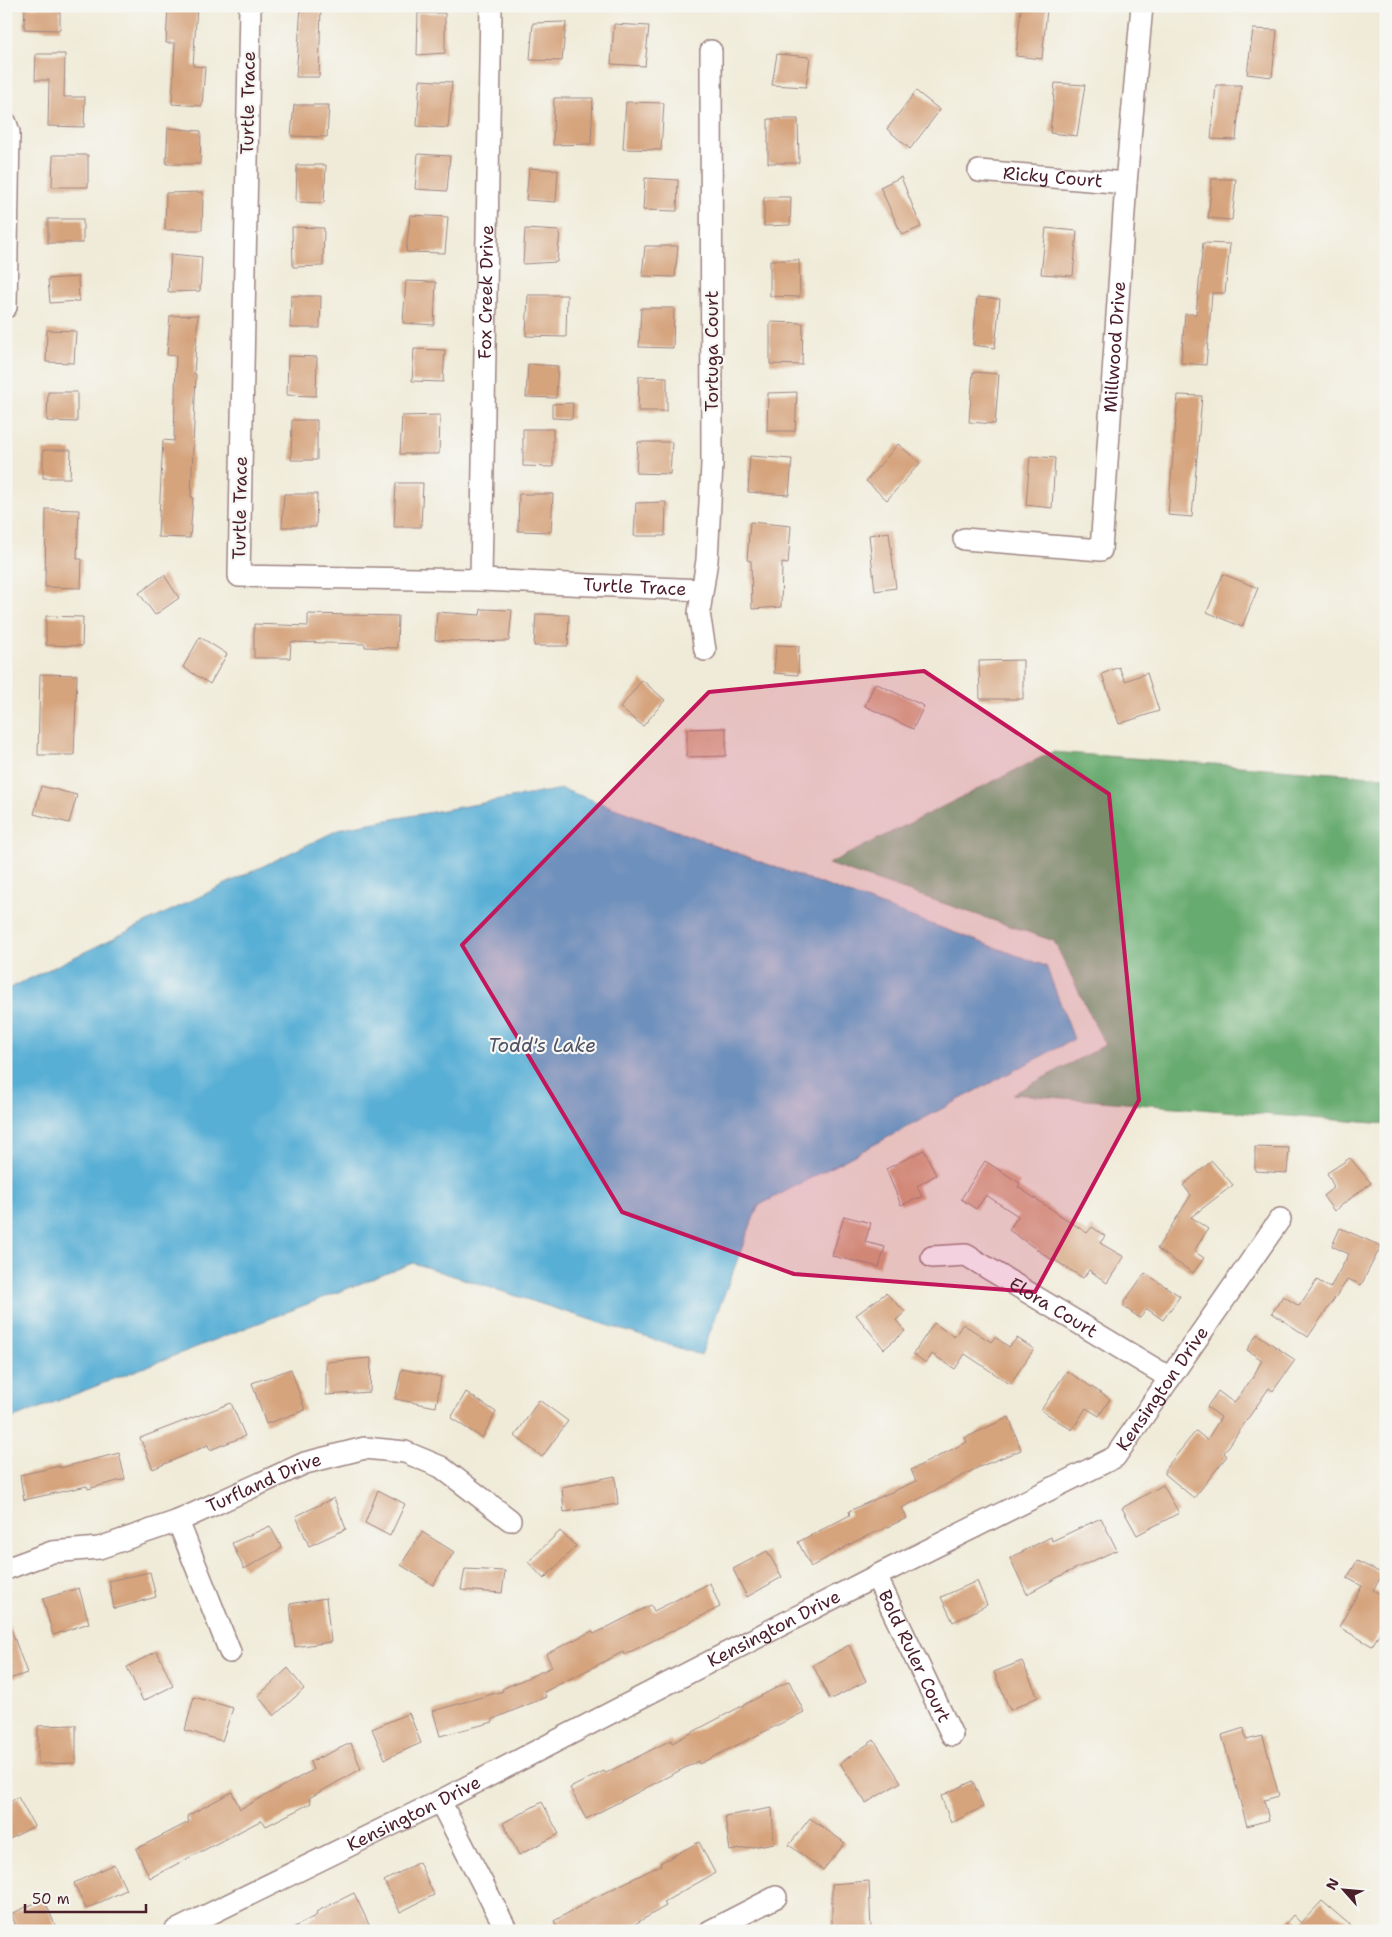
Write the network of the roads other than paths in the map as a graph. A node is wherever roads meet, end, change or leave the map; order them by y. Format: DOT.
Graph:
graph roads {
  1 [pos="250,6"];
  2 [pos="491,6"];
  3 [pos="1142,6"];
  4 [pos="711,51"];
  5 [pos="6,123"];
  6 [pos="979,171"];
  7 [pos="1126,183"];
  8 [pos="6,306"];
  9 [pos="964,539"];
  10 [pos="481,580"];
  11 [pos="701,590"];
  12 [pos="705,650"];
  13 [pos="1280,1219"];
  14 [pos="932,1257"];
  15 [pos="1170,1378"];
  16 [pos="510,1520"];
  17 [pos="178,1521"];
  18 [pos="6,1569"];
  19 [pos="876,1576"];
  20 [pos="230,1652"];
  21 [pos="952,1735"];
  22 [pos="440,1801"];
  23 [pos="776,1897"];
  24 [pos="175,1931"];
  25 [pos="507,1931"];
  26 [pos="710,1931"];
  1 -- 10 [label="street, Turtle Trace"];
  2 -- 10 [label="street, Fox Creek Drive"];
  3 -- 7 [label="street, Millwood Drive"];
  4 -- 11 [label="street, Tortuga Court"];
  5 -- 8 [label="street"];
  6 -- 7 [label="street, Ricky Court"];
  7 -- 9 [label="street, Millwood Drive"];
  10 -- 11 [label="street, Turtle Trace"];
  11 -- 12 [label="street, Tortuga Court"];
  13 -- 15 [label="street, Kensington Drive"];
  14 -- 15 [label="street, Elora Court"];
  15 -- 19 [label="street, Kensington Drive"];
  16 -- 17 [label="street, Turfland Drive"];
  17 -- 18 [label="street, Turfland Drive"];
  17 -- 20 [label="street"];
  19 -- 21 [label="street, Bold Ruler Court"];
  19 -- 22 [label="street, Kensington Drive"];
  22 -- 24 [label="street, Kensington Drive"];
  22 -- 25 [label="street"];
  23 -- 26 [label="street"];
}
